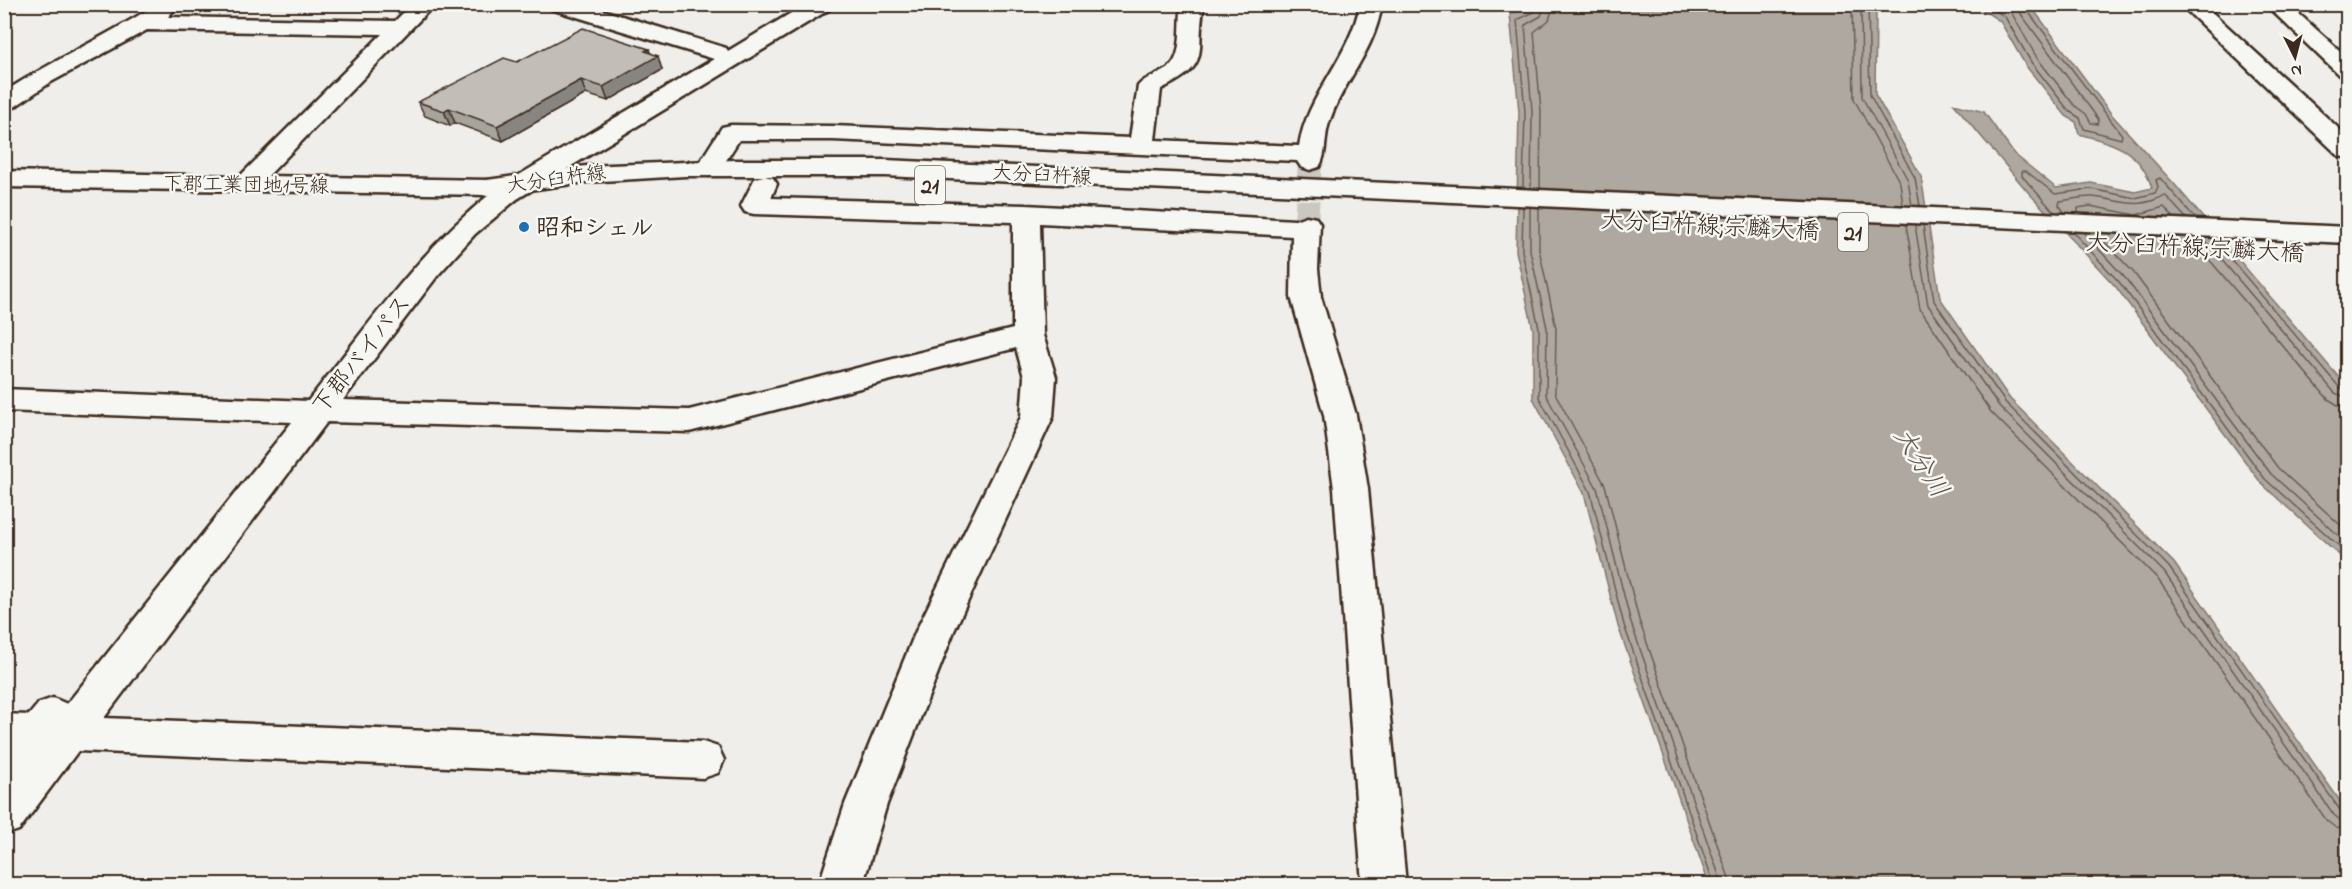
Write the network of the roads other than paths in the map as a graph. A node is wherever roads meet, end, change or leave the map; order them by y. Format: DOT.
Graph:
graph roads {
  1 [pos="174,4"];
  2 [pos="425,4"];
  3 [pos="559,4"];
  4 [pos="800,4"];
  5 [pos="822,4"];
  6 [pos="1193,4"];
  7 [pos="1371,4"];
  8 [pos="2190,4"];
  9 [pos="2275,4"];
  10 [pos="143,22"];
  11 [pos="402,28"];
  12 [pos="718,53"];
  13 [pos="2348,71"];
  14 [pos="4,85"];
  15 [pos="29,85"];
  16 [pos="4,103"];
  17 [pos="1141,148"];
  18 [pos="2348,151"];
  19 [pos="709,168"];
  20 [pos="4,178"];
  21 [pos="246,184"];
  22 [pos="764,184"];
  23 [pos="508,187"];
  24 [pos="1373,200"];
  25 [pos="1026,213"];
  26 [pos="2344,246"];
  27 [pos="1028,335"];
  28 [pos="4,400"];
  29 [pos="303,412"];
  30 [pos="37,732"];
  31 [pos="703,760"];
  32 [pos="4,777"];
  33 [pos="4,816"];
  34 [pos="841,885"];
  35 [pos="1384,885"];
  1 -- 10 [label="street"];
  2 -- 11 [label="street"];
  3 -- 12 [label="street"];
  4 -- 12 [label="street, 下郡バイパス"];
  5 -- 23 [label="street, 下郡バイパス"];
  6 -- 17 [label="street"];
  7 -- 17 [label="street"];
  8 -- 18 [label="street"];
  9 -- 13 [label="street"];
  10 -- 11 [label="street"];
  10 -- 15 [label="street"];
  11 -- 21 [label="street"];
  12 -- 23 [label="street, 下郡バイパス"];
  14 -- 15 [label="street"];
  15 -- 16 [label="street"];
  17 -- 19 [label="street"];
  19 -- 23 [label="street, 大分臼杵線 / 21"];
  19 -- 24 [label="street, 大分臼杵線 / 21"];
  20 -- 21 [label="street, 下郡工業団地1号線"];
  21 -- 23 [label="street, 下郡工業団地1号線"];
  22 -- 23 [label="street, 大分臼杵線 / 21"];
  22 -- 24 [label="street, 大分臼杵線 / 21"];
  22 -- 25 [label="street"];
  23 -- 29 [label="street, 下郡バイパス"];
  24 -- 26 [label="street, 大分臼杵線;宗麟大橋 / 21"];
  24 -- 26 [label="street, 大分臼杵線;宗麟大橋 / 21"];
  25 -- 27 [label="street"];
  25 -- 35 [label="street"];
  27 -- 29 [label="street"];
  27 -- 34 [label="street"];
  28 -- 29 [label="street"];
  29 -- 30 [label="street, 下郡バイパス"];
  30 -- 31 [label="street"];
  30 -- 32 [label="street, 下郡バイパス"];
  30 -- 33 [label="street, 下郡バイパス"];
}
